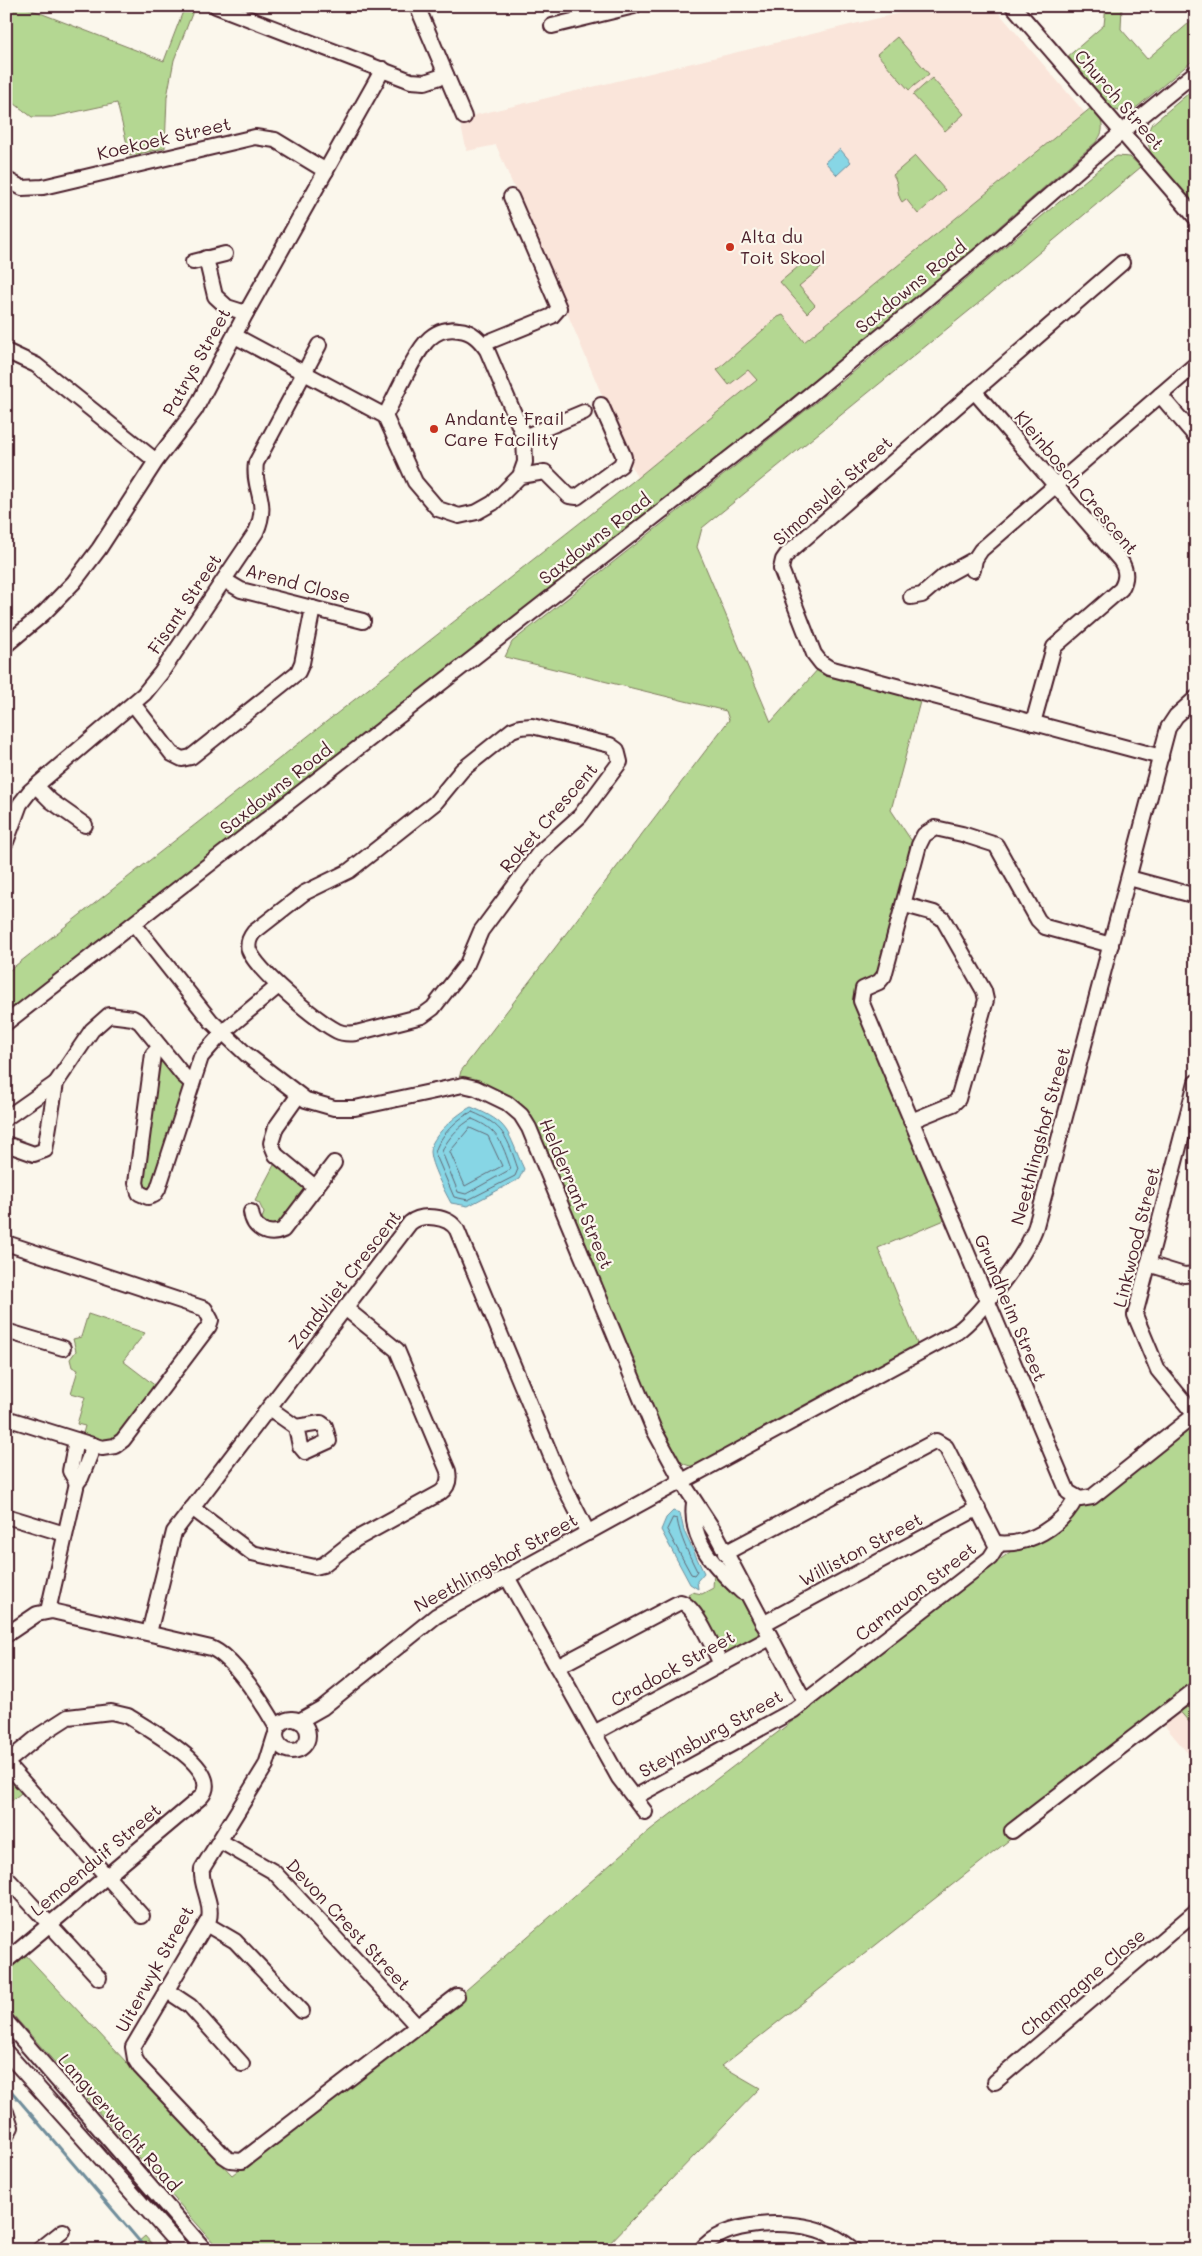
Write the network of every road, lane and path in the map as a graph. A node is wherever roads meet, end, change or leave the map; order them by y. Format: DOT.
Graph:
graph roads {
  1 [pos="216,6"];
  2 [pos="417,6"];
  3 [pos="1013,6"];
  4 [pos="629,7"];
  5 [pos="552,26"];
  6 [pos="383,69"];
  7 [pos="1196,72"];
  8 [pos="446,75"];
  9 [pos="464,118"];
  10 [pos="1122,132"];
  11 [pos="326,171"];
  12 [pos="6,179"];
  13 [pos="511,197"];
  14 [pos="1196,218"];
  15 [pos="225,254"];
  16 [pos="1122,263"];
  17 [pos="246,313"];
  18 [pos="235,336"];
  19 [pos="483,344"];
  20 [pos="319,345"];
  21 [pos="6,351"];
  22 [pos="1196,364"];
  23 [pos="304,373"];
  24 [pos="974,391"];
  25 [pos="1160,396"];
  26 [pos="601,405"];
  27 [pos="584,412"];
  28 [pos="385,416"];
  29 [pos="1196,437"];
  30 [pos="524,438"];
  31 [pos="156,461"];
  32 [pos="520,476"];
  33 [pos="1056,485"];
  34 [pos="224,580"];
  35 [pos="911,597"];
  36 [pos="313,608"];
  37 [pos="363,621"];
  38 [pos="6,645"];
  39 [pos="1196,698"];
  40 [pos="134,705"];
  41 [pos="1033,723"];
  42 [pos="1161,757"];
  43 [pos="36,786"];
  44 [pos="85,825"];
  45 [pos="6,842"];
  46 [pos="1129,878"];
  47 [pos="1196,896"];
  48 [pos="905,905"];
  49 [pos="134,924"];
  50 [pos="1111,945"];
  51 [pos="277,987"];
  52 [pos="6,1023"];
  53 [pos="223,1032"];
  54 [pos="160,1047"];
  55 [pos="56,1082"];
  56 [pos="1196,1082"];
  57 [pos="192,1083"];
  58 [pos="298,1096"];
  59 [pos="6,1118"];
  60 [pos="911,1121"];
  61 [pos="6,1144"];
  62 [pos="334,1163"];
  63 [pos="316,1188"];
  64 [pos="251,1212"];
  65 [pos="6,1243"];
  66 [pos="1148,1264"];
  67 [pos="1196,1274"];
  68 [pos="986,1300"];
  69 [pos="345,1308"];
  70 [pos="6,1331"];
  71 [pos="63,1348"];
  72 [pos="269,1408"];
  73 [pos="1195,1415"];
  74 [pos="6,1418"];
  75 [pos="296,1427"];
  76 [pos="76,1440"];
  77 [pos="94,1445"];
  78 [pos="682,1481"];
  79 [pos="77,1484"];
  80 [pos="1076,1498"];
  81 [pos="192,1508"];
  82 [pos="978,1508"];
  83 [pos="6,1516"];
  84 [pos="700,1523"];
  85 [pos="588,1533"];
  86 [pos="65,1534"];
  87 [pos="996,1543"];
  88 [pos="726,1553"];
  89 [pos="507,1577"];
  90 [pos="750,1600"];
  91 [pos="48,1611"];
  92 [pos="763,1624"];
  93 [pos="149,1633"];
  94 [pos="6,1635"];
  95 [pos="770,1638"];
  96 [pos="721,1664"];
  97 [pos="557,1667"];
  98 [pos="1196,1689"];
  99 [pos="805,1702"];
  100 [pos="263,1703"];
  101 [pos="322,1708"];
  102 [pos="295,1720"];
  103 [pos="276,1732"];
  104 [pos="594,1733"];
  105 [pos="308,1735"];
  106 [pos="291,1752"];
  107 [pos="6,1763"];
  108 [pos="266,1765"];
  109 [pos="635,1798"];
  110 [pos="646,1812"];
  111 [pos="1012,1831"];
  112 [pos="220,1841"];
  113 [pos="106,1876"];
  114 [pos="6,1877"];
  115 [pos="1196,1912"];
  116 [pos="142,1916"];
  117 [pos="49,1924"];
  118 [pos="206,1924"];
  119 [pos="6,1961"];
  120 [pos="99,1978"];
  121 [pos="166,1990"];
  122 [pos="457,1996"];
  123 [pos="302,2012"];
  124 [pos="6,2021"];
  125 [pos="417,2026"];
  126 [pos="6,2052"];
  127 [pos="242,2064"];
  128 [pos="995,2082"];
  129 [pos="6,2112"];
  130 [pos="6,2136"];
  131 [pos="63,2231"];
  132 [pos="39,2250"];
  133 [pos="182,2250"];
  134 [pos="205,2250"];
  135 [pos="701,2250"];
  136 [pos="854,2250"];
  1 -- 6 [label="street"];
  2 -- 8 [label="street"];
  3 -- 10 [label="street, Church Street"];
  4 -- 5 [label="street"];
  6 -- 8 [label="street"];
  6 -- 11 [label="street, Patrys Street"];
  7 -- 10 [label="street, Saxdowns Road"];
  8 -- 9 [label="street"];
  10 -- 14 [label="street, Church Street"];
  10 -- 49 [label="street, Saxdowns Road"];
  11 -- 12 [label="street, Koekoek Street"];
  11 -- 17 [label="street, Patrys Street"];
  13 -- 19 [label="street"];
  15 -- 17 [label="street"];
  16 -- 24 [label="street, Simonsvlei Street"];
  17 -- 18 [label="street, Patrys Street"];
  18 -- 23 [label="street"];
  18 -- 31 [label="street, Patrys Street"];
  19 -- 28 [label="street"];
  19 -- 30 [label="street"];
  20 -- 23 [label="street, Fisant Street"];
  21 -- 31 [label="street"];
  22 -- 25 [label="street"];
  23 -- 28 [label="street"];
  23 -- 34 [label="street, Fisant Street"];
  24 -- 33 [label="street, Kleinbosch Crescent"];
  24 -- 41 [label="street, Simonsvlei Street"];
  25 -- 29 [label="street"];
  25 -- 33 [label="street"];
  26 -- 32 [label="street"];
  27 -- 30 [label="street"];
  28 -- 32 [label="street"];
  30 -- 32 [label="street"];
  31 -- 38 [label="street, Patrys Street"];
  33 -- 35 [label="street"];
  33 -- 41 [label="street, Kleinbosch Crescent"];
  34 -- 36 [label="street, Arend Close"];
  34 -- 40 [label="street, Fisant Street"];
  36 -- 37 [label="street, Arend Close"];
  36 -- 40 [label="street"];
  39 -- 42 [label="street, Neethlingshof Street"];
  40 -- 43 [label="street, Fisant Street"];
  41 -- 42 [label="street, Simonsvlei Street"];
  42 -- 46 [label="street, Neethlingshof Street"];
  43 -- 44 [label="street"];
  43 -- 45 [label="street, Fisant Street"];
  46 -- 47 [label="street"];
  46 -- 50 [label="street, Neethlingshof Street"];
  48 -- 50 [label="street"];
  48 -- 60 [label="street, Grundheim Street"];
  48 -- 60 [label="street"];
  49 -- 52 [label="street, Saxdowns Road"];
  49 -- 53 [label="street, Helderrant Street"];
  50 -- 68 [label="street, Neethlingshof Street"];
  51 -- 51 [label="street, Roket Crescent"];
  51 -- 53 [label="street"];
  53 -- 57 [label="street"];
  53 -- 58 [label="street, Helderrant Street"];
  54 -- 55 [label="street"];
  54 -- 57 [label="street"];
  54 -- 57 [label="street"];
  55 -- 59 [label="street"];
  55 -- 61 [label="street"];
  56 -- 66 [label="street, Linkwood Street"];
  58 -- 63 [label="street"];
  58 -- 78 [label="street, Helderrant Street"];
  60 -- 68 [label="street, Grundheim Street"];
  62 -- 63 [label="street"];
  63 -- 64 [label="street"];
  65 -- 77 [label="street"];
  66 -- 67 [label="street"];
  66 -- 73 [label="street, Linkwood Street"];
  68 -- 78 [label="street, Neethlingshof Street"];
  68 -- 80 [label="street, Grundheim Street"];
  69 -- 72 [label="street, Zandvliet Crescent"];
  69 -- 81 [label="street"];
  69 -- 85 [label="street, Zandvliet Crescent"];
  70 -- 71 [label="street"];
  72 -- 75 [label="street"];
  72 -- 81 [label="street, Zandvliet Crescent"];
  73 -- 80 [label="street"];
  74 -- 76 [label="street"];
  76 -- 77 [label="street"];
  76 -- 79 [label="street"];
  77 -- 79 [label="street"];
  78 -- 84 [label="street, Helderrant Street"];
  78 -- 85 [label="street, Neethlingshof Street"];
  79 -- 86 [label="street"];
  80 -- 87 [label="street"];
  81 -- 93 [label="street, Zandvliet Crescent"];
  82 -- 87 [label="street, Carnavon Street"];
  82 -- 88 [label="street, Carnavon Street"];
  82 -- 92 [label="street, Williston Street"];
  83 -- 86 [label="street"];
  84 -- 88 [label="street"];
  84 -- 90 [label="street"];
  85 -- 89 [label="street, Neethlingshof Street"];
  86 -- 91 [label="street"];
  87 -- 99 [label="street, Carnavon Street"];
  88 -- 90 [label="street"];
  89 -- 97 [label="street"];
  89 -- 101 [label="street, Neethlingshof Street"];
  90 -- 92 [label="street"];
  91 -- 93 [label="street"];
  91 -- 94 [label="street"];
  92 -- 95 [label="street"];
  93 -- 100 [label="street"];
  95 -- 96 [label="street, Cradock Street"];
  95 -- 99 [label="street"];
  96 -- 97 [label="street"];
  96 -- 104 [label="street, Cradock Street"];
  97 -- 104 [label="street"];
  98 -- 111 [label="street"];
  99 -- 109 [label="street, Steynsburg Street"];
  100 -- 102 [label="street"];
  100 -- 103 [label="street"];
  101 -- 102 [label="street, Neethlingshof Street"];
  101 -- 105 [label="street, Neethlingshof Street"];
  102 -- 103 [label="street"];
  102 -- 105 [label="street"];
  103 -- 106 [label="street"];
  103 -- 108 [label="street, Uiterwyk Street"];
  104 -- 109 [label="street"];
  105 -- 106 [label="street"];
  106 -- 108 [label="street"];
  107 -- 113 [label="street"];
  107 -- 113 [label="street, Lemoenduif Street"];
  108 -- 112 [label="street, Uiterwyk Street"];
  109 -- 110 [label="street"];
  112 -- 118 [label="street, Uiterwyk Street"];
  112 -- 125 [label="street, Devon Crest Street"];
  113 -- 116 [label="street"];
  113 -- 117 [label="street, Lemoenduif Street"];
  114 -- 117 [label="street"];
  115 -- 128 [label="street, Champagne Close"];
  117 -- 119 [label="street, Lemoenduif Street"];
  117 -- 120 [label="street"];
  118 -- 121 [label="street, Uiterwyk Street"];
  118 -- 123 [label="street"];
  121 -- 125 [label="street, Uiterwyk Street"];
  121 -- 127 [label="street"];
  122 -- 125 [label="street, Uiterwyk Street"];
  124 -- 134 [label="street, Langverwacht Road"];
  126 -- 133 [label="street, Langverwacht Road"];
  129 -- 130 [label="street"];
  131 -- 132 [label="street"];
  135 -- 136 [label="street"];
}
